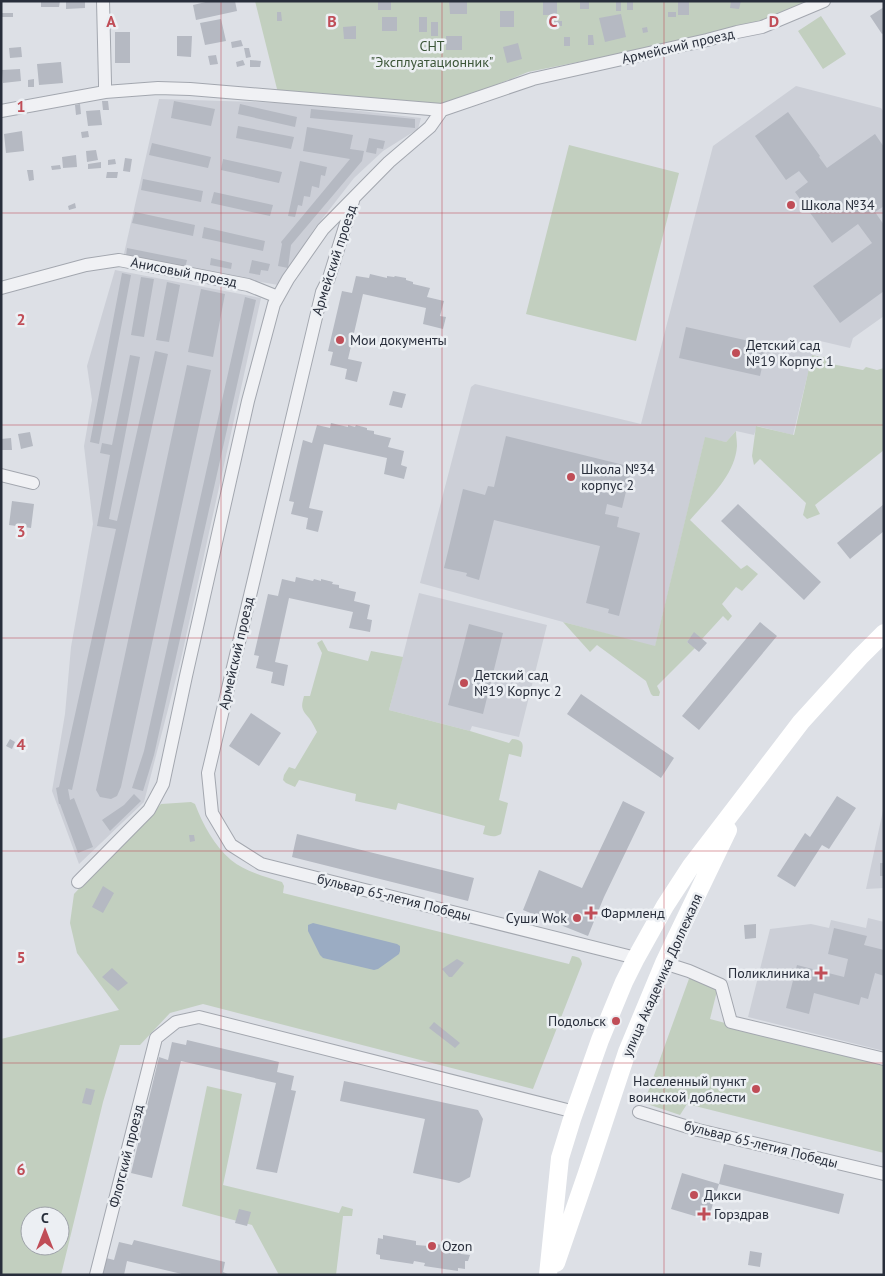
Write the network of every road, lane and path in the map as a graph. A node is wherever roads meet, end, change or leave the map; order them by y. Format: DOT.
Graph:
graph roads {
  1 [pos="103,1"];
  2 [pos="824,1"];
  3 [pos="104,92"];
  4 [pos="442,110"];
  5 [pos="1,111"];
  6 [pos="354,197"];
  7 [pos="1,288"];
  8 [pos="278,297"];
  9 [pos="1,475"];
  10 [pos="33,483"];
  11 [pos="884,633"];
  12 [pos="208,773"];
  13 [pos="746,794"];
  14 [pos="78,882"];
  15 [pos="664,906"];
  16 [pos="686,916"];
  17 [pos="636,958"];
  18 [pos="664,963"];
  19 [pos="884,1059"];
  20 [pos="574,1112"];
  21 [pos="638,1112"];
  22 [pos="560,1158"];
  23 [pos="587,1173"];
  24 [pos="884,1174"];
  25 [pos="96,1275"];
  26 [pos="548,1275"];
  27 [pos="552,1275"];
  1 -- 3 [label="street"];
  2 -- 4 [label="street, Армейский проезд"];
  3 -- 4 [label="street"];
  3 -- 5 [label="street"];
  4 -- 6 [label="street, Армейский проезд"];
  6 -- 8 [label="street"];
  6 -- 12 [label="street, Армейский проезд"];
  7 -- 8 [label="street, Анисовый проезд"];
  8 -- 14 [label="street"];
  9 -- 10 [label="street"];
  11 -- 13 [label="main road, улица Академика Доллежаля"];
  12 -- 17 [label="street, бульвар 65-летия Победы"];
  13 -- 15 [label="main road, улица Академика Доллежаля"];
  13 -- 16 [label="main road, улица Академика Доллежаля"];
  15 -- 16 [label="main road"];
  15 -- 17 [label="main road, улица Академика Доллежаля"];
  16 -- 18 [label="main road, улица Академика Доллежаля"];
  17 -- 20 [label="main road, улица Академика Доллежаля"];
  18 -- 19 [label="street"];
  18 -- 23 [label="main road, улица Академика Доллежаля"];
  20 -- 22 [label="main road, улица Академика Доллежаля"];
  20 -- 25 [label="street, Флотский проезд"];
  21 -- 24 [label="street, бульвар 65-летия Победы"];
  22 -- 23 [label="main road"];
  22 -- 26 [label="main road, улица Академика Доллежаля"];
  23 -- 27 [label="main road, улица Академика Доллежаля"];
}
